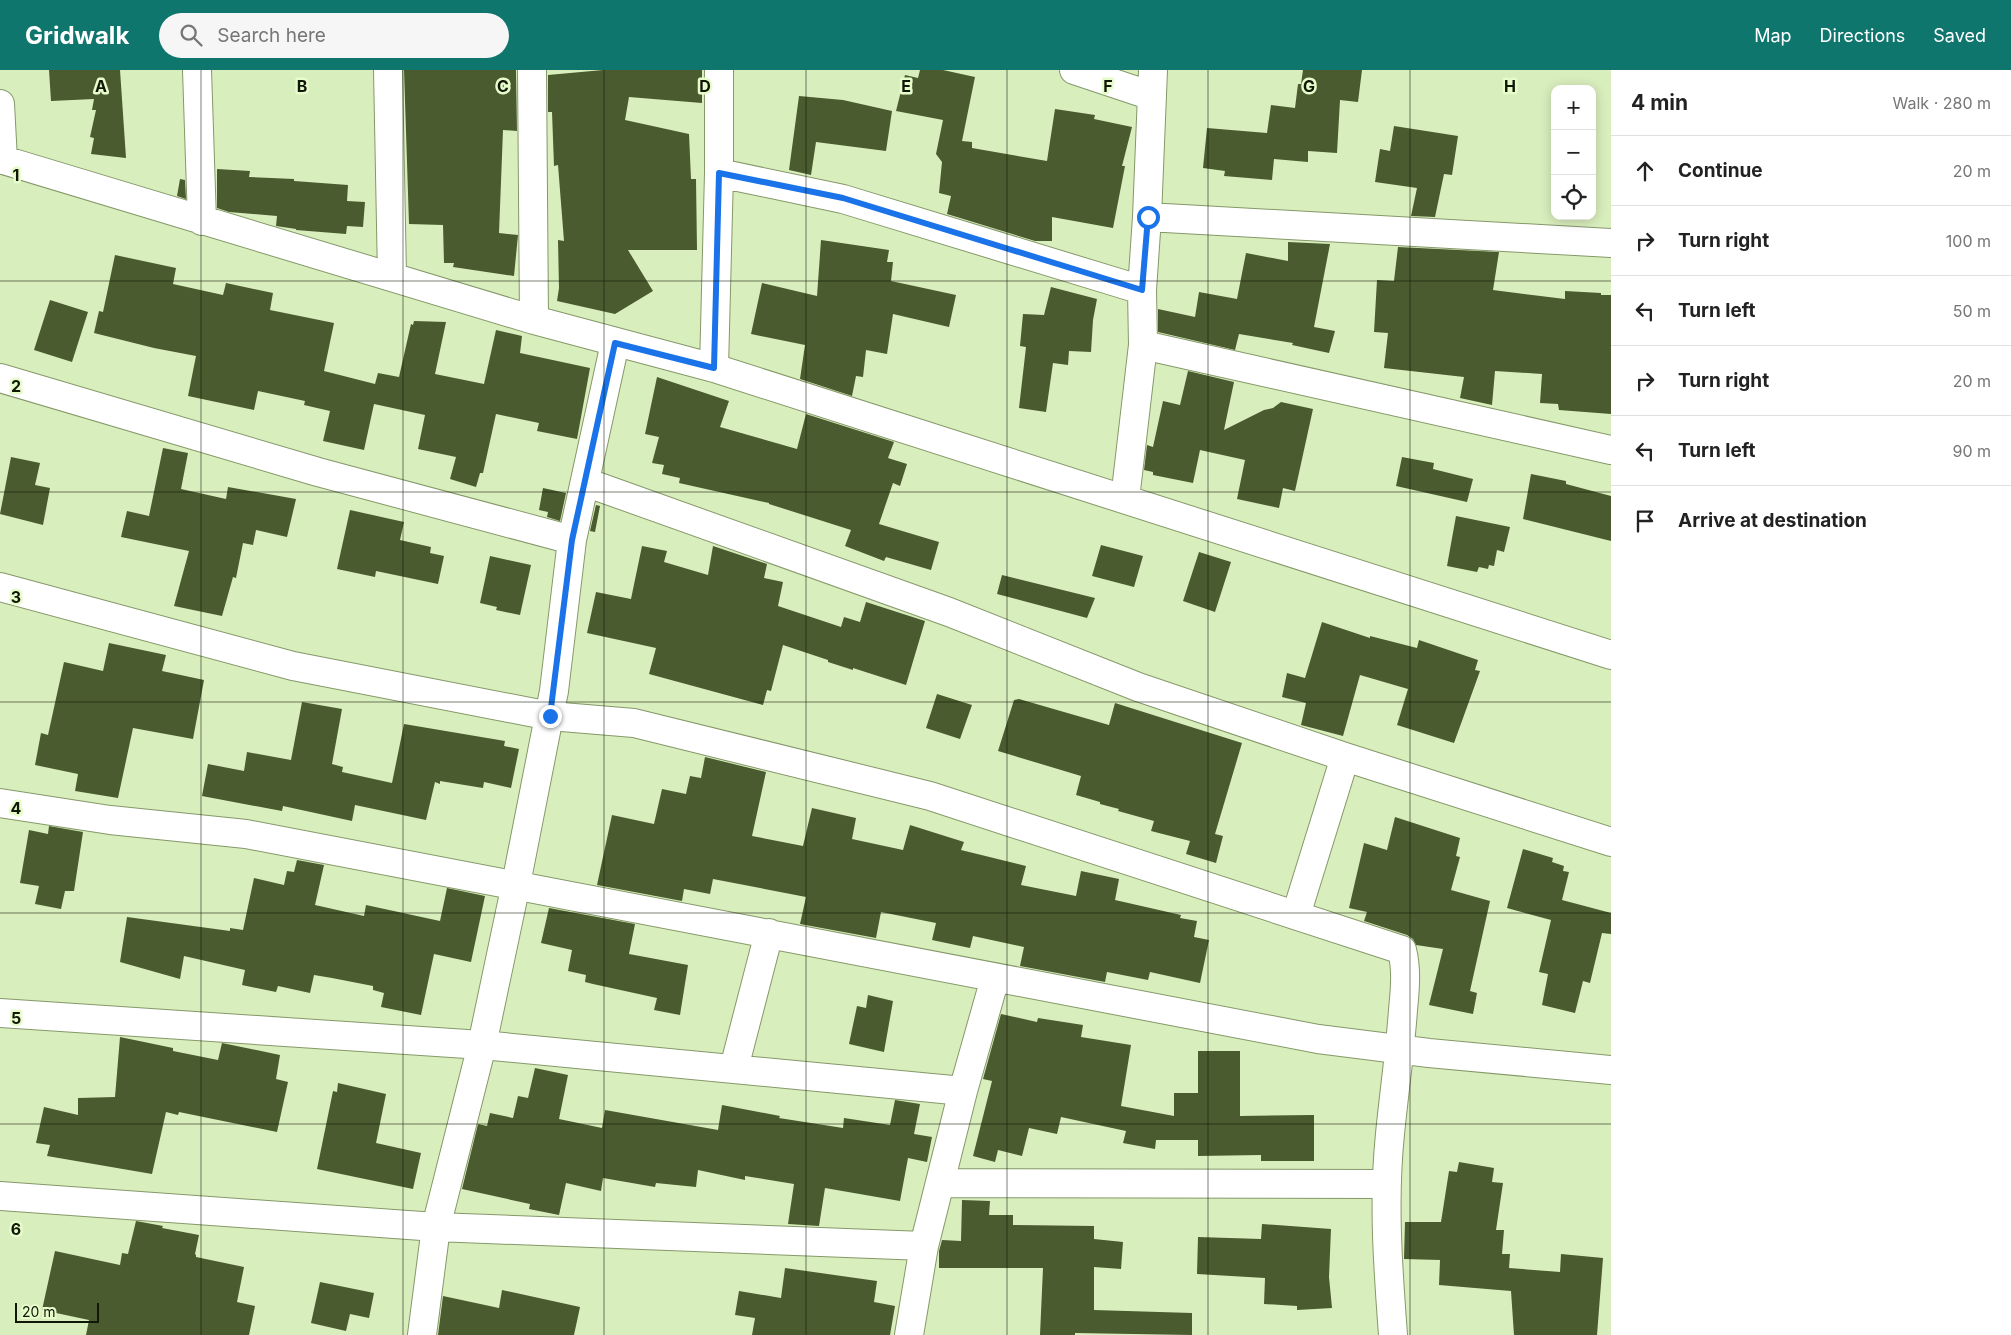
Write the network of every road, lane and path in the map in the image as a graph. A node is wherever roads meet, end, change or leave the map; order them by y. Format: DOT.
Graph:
graph roads {
  1 [pos="196,70"];
  2 [pos="388,70"];
  3 [pos="532,70"];
  4 [pos="719,70"];
  5 [pos="1074,70"];
  6 [pos="1153,83"];
  7 [pos="0,104"];
  8 [pos="1,160"];
  9 [pos="719,173"];
  10 [pos="1148,217"];
  11 [pos="202,221"];
  12 [pos="1611,243"];
  13 [pos="392,276"];
  14 [pos="1142,290"];
  15 [pos="534,320"];
  16 [pos="615,343"];
  17 [pos="1143,345"];
  18 [pos="714,368"];
  19 [pos="0,378"];
  20 [pos="1611,450"];
  21 [pos="585,482"];
  22 [pos="1125,499"];
  23 [pos="572,540"];
  24 [pos="0,586"];
  25 [pos="1611,655"];
  26 [pos="550,716"];
  27 [pos="1345,757"];
  28 [pos="0,803"];
  29 [pos="1611,842"];
  30 [pos="516,884"];
  31 [pos="1296,915"];
  32 [pos="769,933"];
  33 [pos="996,978"];
  34 [pos="0,1013"];
  35 [pos="482,1046"];
  36 [pos="1400,1050"];
  37 [pos="734,1068"];
  38 [pos="1611,1070"];
  39 [pos="963,1091"];
  40 [pos="940,1183"];
  41 [pos="1386,1184"];
  42 [pos="0,1196"];
  43 [pos="436,1227"];
  44 [pos="924,1246"];
  45 [pos="422,1335"];
  46 [pos="909,1335"];
  47 [pos="1393,1335"];
  1 -- 11 [label="street"];
  2 -- 13 [label="street"];
  3 -- 15 [label="street"];
  4 -- 9 [label="street"];
  5 -- 6 [label="street"];
  6 -- 10 [label="street"];
  7 -- 8 [label="street"];
  8 -- 11 [label="street"];
  9 -- 14 [label="street"];
  9 -- 18 [label="street"];
  10 -- 12 [label="street"];
  10 -- 14 [label="street"];
  11 -- 13 [label="street"];
  13 -- 15 [label="street"];
  14 -- 17 [label="street"];
  15 -- 16 [label="street"];
  16 -- 18 [label="street"];
  16 -- 21 [label="street"];
  17 -- 20 [label="street"];
  17 -- 22 [label="street"];
  18 -- 22 [label="street"];
  19 -- 23 [label="street"];
  21 -- 23 [label="street"];
  21 -- 27 [label="street"];
  22 -- 25 [label="street"];
  23 -- 26 [label="street"];
  24 -- 26 [label="street"];
  26 -- 30 [label="street"];
  26 -- 31 [label="street"];
  27 -- 29 [label="street"];
  27 -- 31 [label="street"];
  28 -- 30 [label="street"];
  30 -- 32 [label="street"];
  30 -- 35 [label="street"];
  31 -- 36 [label="street"];
  32 -- 33 [label="street"];
  32 -- 37 [label="street"];
  33 -- 36 [label="street"];
  33 -- 39 [label="street"];
  34 -- 35 [label="street"];
  35 -- 37 [label="street"];
  35 -- 43 [label="street"];
  36 -- 38 [label="street"];
  36 -- 41 [label="street"];
  37 -- 39 [label="street"];
  39 -- 40 [label="street"];
  40 -- 41 [label="street"];
  40 -- 44 [label="street"];
  41 -- 47 [label="street"];
  42 -- 43 [label="street"];
  43 -- 44 [label="street"];
  43 -- 45 [label="street"];
  44 -- 46 [label="street"];
}
